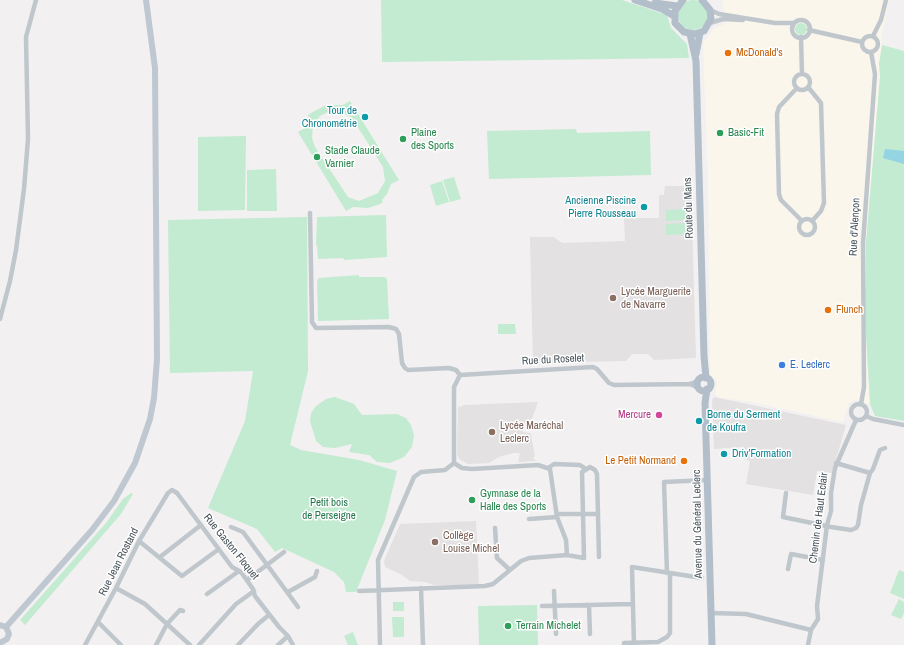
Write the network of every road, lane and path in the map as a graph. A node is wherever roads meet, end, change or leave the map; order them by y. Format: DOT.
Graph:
graph roads {
  1 [pos="36,0"];
  2 [pos="146,0"];
  3 [pos="635,0"];
  4 [pos="643,0"];
  5 [pos="683,0"];
  6 [pos="702,0"];
  7 [pos="886,0"];
  8 [pos="677,6"];
  9 [pos="710,10"];
  10 [pos="674,16"];
  11 [pos="758,20"];
  12 [pos="710,23"];
  13 [pos="793,23"];
  14 [pos="781,24"];
  15 [pos="809,30"];
  16 [pos="792,31"];
  17 [pos="700,33"];
  18 [pos="690,34"];
  19 [pos="873,36"];
  20 [pos="801,37"];
  21 [pos="862,42"];
  22 [pos="872,52"];
  23 [pos="695,59"];
  24 [pos="802,74"];
  25 [pos="808,87"];
  26 [pos="797,88"];
  27 [pos="310,213"];
  28 [pos="802,221"];
  29 [pos="812,221"];
  30 [pos="0,319"];
  31 [pos="460,375"];
  32 [pos="702,384"];
  33 [pos="861,404"];
  34 [pos="866,416"];
  35 [pos="856,420"];
  36 [pos="904,425"];
  37 [pos="884,448"];
  38 [pos="454,463"];
  39 [pos="836,463"];
  40 [pos="548,468"];
  41 [pos="588,468"];
  42 [pos="870,473"];
  43 [pos="708,480"];
  44 [pos="172,490"];
  45 [pos="786,493"];
  46 [pos="583,514"];
  47 [pos="597,514"];
  48 [pos="557,516"];
  49 [pos="529,519"];
  50 [pos="201,525"];
  51 [pos="827,526"];
  52 [pos="231,527"];
  53 [pos="495,528"];
  54 [pos="139,541"];
  55 [pos="219,549"];
  56 [pos="284,552"];
  57 [pos="567,555"];
  58 [pos="160,557"];
  59 [pos="599,558"];
  60 [pos="823,560"];
  61 [pos="267,565"];
  62 [pos="788,569"];
  63 [pos="510,570"];
  64 [pos="239,571"];
  65 [pos="317,571"];
  66 [pos="668,574"];
  67 [pos="702,578"];
  68 [pos="247,580"];
  69 [pos="116,588"];
  70 [pos="421,588"];
  71 [pos="377,590"];
  72 [pos="254,591"];
  73 [pos="360,591"];
  74 [pos="554,591"];
  75 [pos="288,592"];
  76 [pos="207,594"];
  77 [pos="632,604"];
  78 [pos="589,605"];
  79 [pos="542,606"];
  80 [pos="555,606"];
  81 [pos="298,607"];
  82 [pos="184,611"];
  83 [pos="711,613"];
  84 [pos="269,615"];
  85 [pos="98,622"];
  86 [pos="167,624"];
  87 [pos="3,626"];
  88 [pos="812,630"];
  89 [pos="556,634"];
  90 [pos="590,634"];
  91 [pos="288,636"];
  92 [pos="7,640"];
  93 [pos="0,643"];
  94 [pos="634,644"];
  95 [pos="13,645"];
  96 [pos="85,645"];
  97 [pos="121,645"];
  98 [pos="156,645"];
  99 [pos="190,645"];
  100 [pos="199,645"];
  101 [pos="238,645"];
  102 [pos="278,645"];
  103 [pos="293,645"];
  104 [pos="380,645"];
  105 [pos="423,645"];
  106 [pos="624,645"];
  107 [pos="712,645"];
  108 [pos="808,645"];
  1 -- 30 [label="street"];
  2 -- 87 [label="main road"];
  3 -- 10 [label="main road"];
  4 -- 8 [label="main road"];
  5 -- 8 [label="main road"];
  6 -- 9 [label="main road"];
  7 -- 19 [label="street"];
  8 -- 10 [label="main road"];
  9 -- 11 [label="street"];
  9 -- 12 [label="main road"];
  10 -- 18 [label="main road"];
  11 -- 12 [label="street"];
  11 -- 14 [label="street"];
  12 -- 17 [label="main road"];
  13 -- 14 [label="street"];
  13 -- 15 [label="street"];
  13 -- 16 [label="street"];
  14 -- 16 [label="street"];
  15 -- 20 [label="street"];
  15 -- 21 [label="street"];
  16 -- 20 [label="street"];
  17 -- 18 [label="main road"];
  17 -- 23 [label="main road, Route du Mans"];
  18 -- 23 [label="main road, Route du Mans"];
  19 -- 21 [label="street"];
  19 -- 22 [label="street"];
  20 -- 24 [label="street"];
  21 -- 22 [label="street"];
  22 -- 33 [label="street, Rue d'Alençon"];
  23 -- 32 [label="main road, Route du Mans"];
  24 -- 25 [label="street"];
  24 -- 26 [label="street"];
  25 -- 26 [label="street"];
  25 -- 29 [label="street"];
  26 -- 28 [label="street"];
  27 -- 31 [label="street"];
  28 -- 29 [label="street"];
  28 -- 29 [label="street"];
  31 -- 32 [label="street, Rue du Roselet"];
  31 -- 38 [label="street"];
  32 -- 43 [label="main road, Avenue du Général Leclerc"];
  33 -- 34 [label="street"];
  33 -- 35 [label="street"];
  34 -- 35 [label="street"];
  34 -- 36 [label="street"];
  35 -- 39 [label="street, Chemin de Haut Eclair"];
  37 -- 42 [label="street"];
  38 -- 40 [label="street"];
  38 -- 71 [label="street"];
  39 -- 42 [label="street"];
  39 -- 51 [label="street, Chemin de Haut Eclair"];
  40 -- 41 [label="street"];
  40 -- 48 [label="street"];
  41 -- 46 [label="street"];
  41 -- 47 [label="street"];
  42 -- 51 [label="street"];
  43 -- 66 [label="street"];
  43 -- 83 [label="main road, Avenue du Général Leclerc"];
  44 -- 50 [label="street, Rue Gaston Floquet"];
  44 -- 54 [label="street, Rue Jean Rostand"];
  45 -- 51 [label="street"];
  46 -- 47 [label="street"];
  46 -- 48 [label="street"];
  46 -- 57 [label="street"];
  47 -- 59 [label="street"];
  48 -- 49 [label="street"];
  48 -- 57 [label="street"];
  50 -- 55 [label="street, Rue Gaston Floquet"];
  50 -- 58 [label="street"];
  51 -- 60 [label="street, Chemin de Haut Eclair"];
  52 -- 61 [label="street"];
  53 -- 63 [label="street"];
  54 -- 58 [label="street"];
  54 -- 69 [label="street, Rue Jean Rostand"];
  55 -- 58 [label="street"];
  55 -- 64 [label="street, Rue Gaston Floquet"];
  56 -- 61 [label="street"];
  57 -- 63 [label="street"];
  60 -- 62 [label="street"];
  60 -- 88 [label="street, Chemin de Haut Eclair"];
  61 -- 68 [label="street"];
  61 -- 75 [label="street"];
  63 -- 70 [label="street"];
  64 -- 68 [label="street, Rue Gaston Floquet"];
  64 -- 76 [label="street"];
  65 -- 75 [label="street"];
  66 -- 67 [label="street"];
  66 -- 77 [label="street"];
  66 -- 94 [label="street"];
  68 -- 72 [label="street, Rue Gaston Floquet"];
  69 -- 85 [label="street, Rue Jean Rostand"];
  69 -- 86 [label="street"];
  70 -- 71 [label="street"];
  70 -- 105 [label="street"];
  71 -- 73 [label="street"];
  71 -- 104 [label="street"];
  72 -- 84 [label="street, Rue Gaston Floquet"];
  72 -- 100 [label="street"];
  74 -- 80 [label="street"];
  75 -- 81 [label="street"];
  77 -- 78 [label="street"];
  77 -- 94 [label="street"];
  78 -- 80 [label="street"];
  78 -- 90 [label="street"];
  79 -- 80 [label="street"];
  80 -- 89 [label="street"];
  82 -- 86 [label="street"];
  83 -- 88 [label="street"];
  83 -- 107 [label="main road, Avenue du Général Leclerc"];
  84 -- 91 [label="street, Rue Gaston Floquet"];
  84 -- 101 [label="street"];
  85 -- 96 [label="street, Rue Jean Rostand"];
  85 -- 97 [label="street"];
  86 -- 98 [label="street"];
  86 -- 99 [label="street"];
  87 -- 92 [label="main road"];
  88 -- 108 [label="street, Chemin de Haut Eclair"];
  91 -- 102 [label="street"];
  91 -- 103 [label="street, Rue Gaston Floquet"];
  92 -- 93 [label="main road"];
  92 -- 95 [label="main road"];
  94 -- 106 [label="street"];
}
